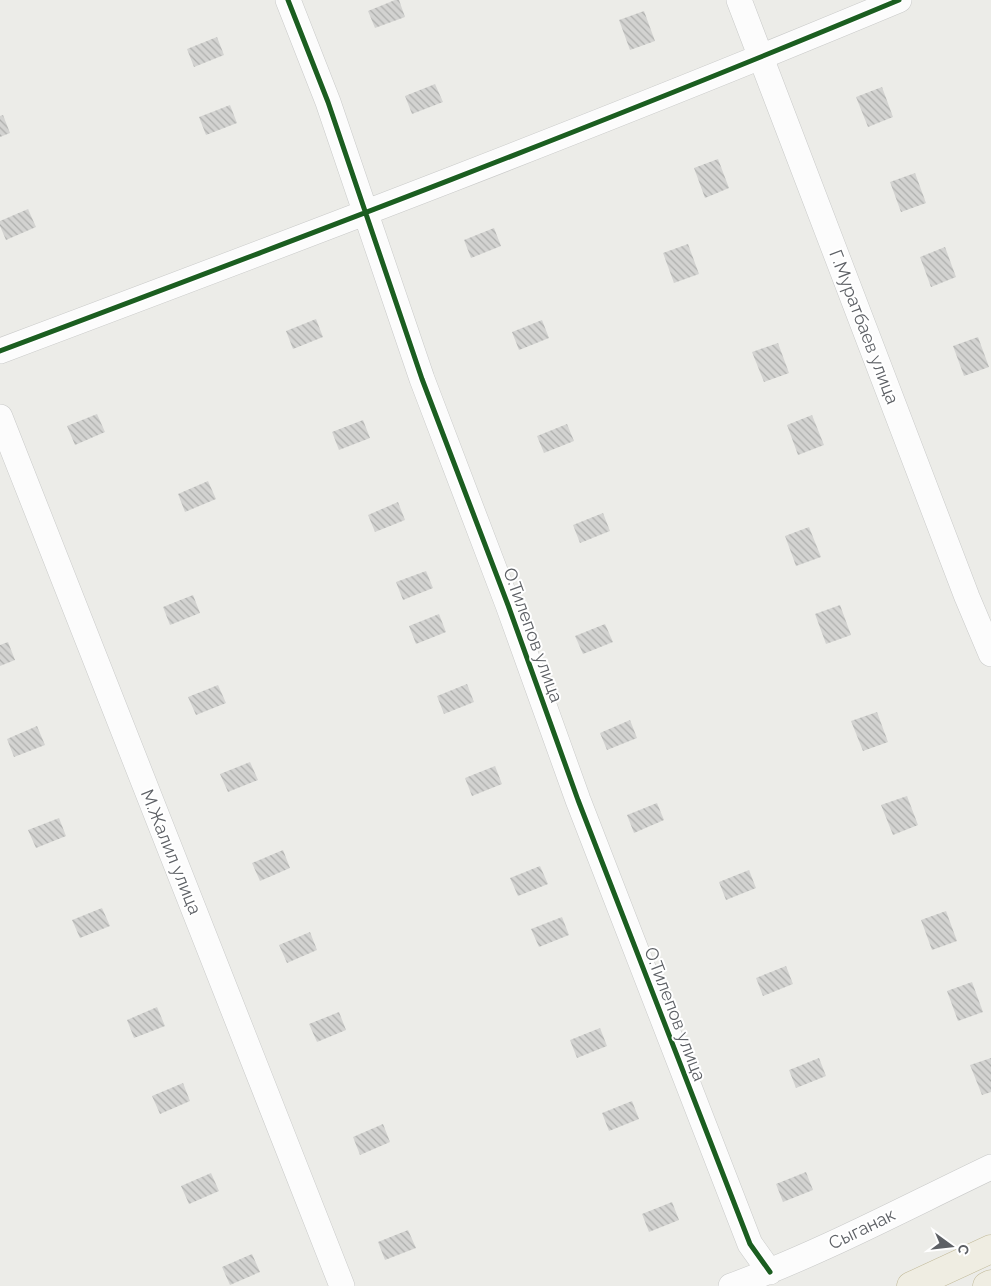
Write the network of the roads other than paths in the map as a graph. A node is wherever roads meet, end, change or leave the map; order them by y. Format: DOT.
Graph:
graph roads {
  1 [pos="288,0"];
  2 [pos="739,0"];
  3 [pos="899,0"];
  4 [pos="762,57"];
  5 [pos="364,214"];
  6 [pos="0,351"];
  7 [pos="0,417"];
  8 [pos="991,654"];
  9 [pos="991,1167"];
  10 [pos="991,1249"];
  11 [pos="770,1272"];
  12 [pos="991,1284"];
  13 [pos="342,1286"];
  14 [pos="731,1286"];
  15 [pos="911,1286"];
  16 [pos="987,1286"];
  1 -- 5 [label="street, О.Тилепов улица"];
  2 -- 4 [label="street, Г.Муратбаев улица"];
  3 -- 4 [label="street"];
  4 -- 5 [label="street"];
  4 -- 8 [label="street, Г.Муратбаев улица"];
  5 -- 6 [label="street"];
  5 -- 11 [label="street, О.Тилепов улица"];
  7 -- 13 [label="street, М.Жалил улица"];
  9 -- 11 [label="street, Сыганак"];
  10 -- 15 [label="highway"];
  11 -- 14 [label="street, Сыганак"];
  12 -- 16 [label="highway"];
}
